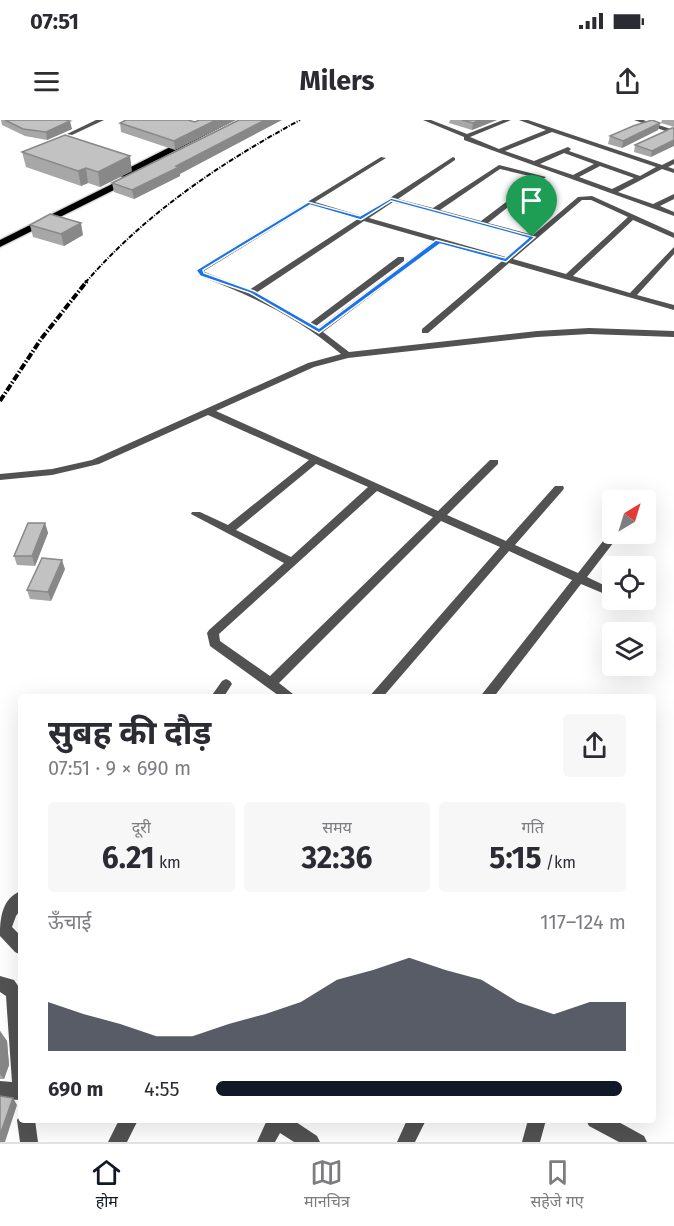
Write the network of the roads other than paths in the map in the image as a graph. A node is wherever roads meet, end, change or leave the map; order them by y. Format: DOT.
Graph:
graph roads {
  1 [pos="101,120"];
  2 [pos="426,120"];
  3 [pos="508,120"];
  4 [pos="522,120"];
  5 [pos="637,120"];
  6 [pos="235,122"];
  7 [pos="552,130"];
  8 [pos="672,131"];
  9 [pos="70,134"];
  10 [pos="660,135"];
  11 [pos="467,136"];
  12 [pos="586,141"];
  13 [pos="632,149"];
  14 [pos="499,151"];
  15 [pos="563,151"];
  16 [pos="623,153"];
  17 [pos="383,158"];
  18 [pos="453,159"];
  19 [pos="674,160"];
  20 [pos="534,164"];
  21 [pos="600,164"];
  22 [pos="662,167"];
  23 [pos="674,171"];
  24 [pos="572,178"];
  25 [pos="640,178"];
  26 [pos="612,192"];
  27 [pos="674,196"];
  28 [pos="391,199"];
  29 [pos="310,203"];
  30 [pos="653,207"];
  31 [pos="434,211"];
  32 [pos="674,214"];
  33 [pos="633,216"];
  34 [pos="361,218"];
  35 [pos="483,224"];
  36 [pos="0,235"];
  37 [pos="674,236"];
  38 [pos="532,237"];
  39 [pos="429,238"];
  40 [pos="439,241"];
  41 [pos="0,244"];
  42 [pos="674,249"];
  43 [pos="506,260"];
  44 [pos="567,278"];
  45 [pos="252,292"];
  46 [pos="631,296"];
  47 [pos="674,308"];
  48 [pos="315,329"];
  49 [pos="425,331"];
  50 [pos="674,334"];
  51 [pos="347,355"];
  52 [pos="208,411"];
  53 [pos="315,460"];
  54 [pos="494,462"];
  55 [pos="0,477"];
  56 [pos="375,487"];
  57 [pos="559,488"];
  58 [pos="196,514"];
  59 [pos="438,515"];
  60 [pos="229,530"];
  61 [pos="607,544"];
  62 [pos="508,547"];
  63 [pos="292,562"];
  64 [pos="579,579"];
  65 [pos="602,589"];
  66 [pos="271,683"];
  67 [pos="226,684"];
  68 [pos="219,694"];
  69 [pos="286,694"];
  70 [pos="378,694"];
  71 [pos="488,694"];
  72 [pos="18,902"];
  73 [pos="18,944"];
  74 [pos="0,984"];
  75 [pos="18,1044"];
  76 [pos="0,1090"];
  77 [pos="18,1091"];
  78 [pos="26,1123"];
  79 [pos="127,1123"];
  80 [pos="276,1123"];
  81 [pos="280,1123"];
  82 [pos="416,1123"];
  83 [pos="536,1123"];
  84 [pos="602,1123"];
  85 [pos="29,1142"];
  86 [pos="117,1142"];
  87 [pos="266,1142"];
  88 [pos="311,1142"];
  89 [pos="406,1142"];
  90 [pos="531,1142"];
  91 [pos="638,1142"];
  1 -- 9 [label="street"];
  2 -- 11 [label="street"];
  3 -- 11 [label="street"];
  4 -- 7 [label="street"];
  5 -- 8 [label="street"];
  6 -- 36 [label="highway"];
  6 -- 41 [label="highway"];
  7 -- 12 [label="street"];
  7 -- 14 [label="street"];
  8 -- 10 [label="street"];
  11 -- 14 [label="street"];
  12 -- 15 [label="street"];
  12 -- 16 [label="street"];
  13 -- 16 [label="street"];
  14 -- 20 [label="street"];
  15 -- 20 [label="street"];
  15 -- 21 [label="street"];
  16 -- 22 [label="street"];
  17 -- 29 [label="street"];
  18 -- 28 [label="street"];
  19 -- 22 [label="street"];
  20 -- 24 [label="street"];
  21 -- 24 [label="street"];
  21 -- 25 [label="street"];
  22 -- 23 [label="street"];
  22 -- 25 [label="street"];
  24 -- 26 [label="street"];
  25 -- 26 [label="street"];
  26 -- 30 [label="street"];
  27 -- 30 [label="street"];
  28 -- 31 [label="street"];
  28 -- 34 [label="street"];
  29 -- 34 [label="street"];
  29 -- 45 [label="street"];
  30 -- 32 [label="street"];
  31 -- 35 [label="street"];
  31 -- 35 [label="street"];
  33 -- 37 [label="street"];
  33 -- 38 [label="street"];
  33 -- 44 [label="street"];
  34 -- 39 [label="street"];
  34 -- 45 [label="street"];
  35 -- 38 [label="street"];
  38 -- 43 [label="street"];
  39 -- 40 [label="street"];
  39 -- 48 [label="street"];
  40 -- 43 [label="street"];
  40 -- 48 [label="street"];
  42 -- 46 [label="street"];
  43 -- 44 [label="street"];
  43 -- 49 [label="street"];
  44 -- 46 [label="street"];
  45 -- 48 [label="street"];
  46 -- 47 [label="street"];
  48 -- 51 [label="street"];
  50 -- 51 [label="street"];
  51 -- 52 [label="street"];
  52 -- 53 [label="street"];
  52 -- 55 [label="street"];
  53 -- 56 [label="street"];
  53 -- 60 [label="street"];
  54 -- 59 [label="street"];
  56 -- 59 [label="street"];
  56 -- 63 [label="street"];
  57 -- 62 [label="street"];
  58 -- 60 [label="street"];
  59 -- 62 [label="street"];
  59 -- 66 [label="street"];
  60 -- 63 [label="street"];
  61 -- 64 [label="street"];
  62 -- 64 [label="street"];
  62 -- 70 [label="street"];
  63 -- 66 [label="street"];
  64 -- 65 [label="street"];
  64 -- 71 [label="street"];
  66 -- 69 [label="street"];
  67 -- 68 [label="street"];
  72 -- 73 [label="street"];
  74 -- 75 [label="street"];
  76 -- 77 [label="street"];
  78 -- 85 [label="street"];
  79 -- 86 [label="street"];
  80 -- 87 [label="street"];
  81 -- 88 [label="street"];
  82 -- 89 [label="street"];
  83 -- 90 [label="street"];
  84 -- 91 [label="street"];
}
